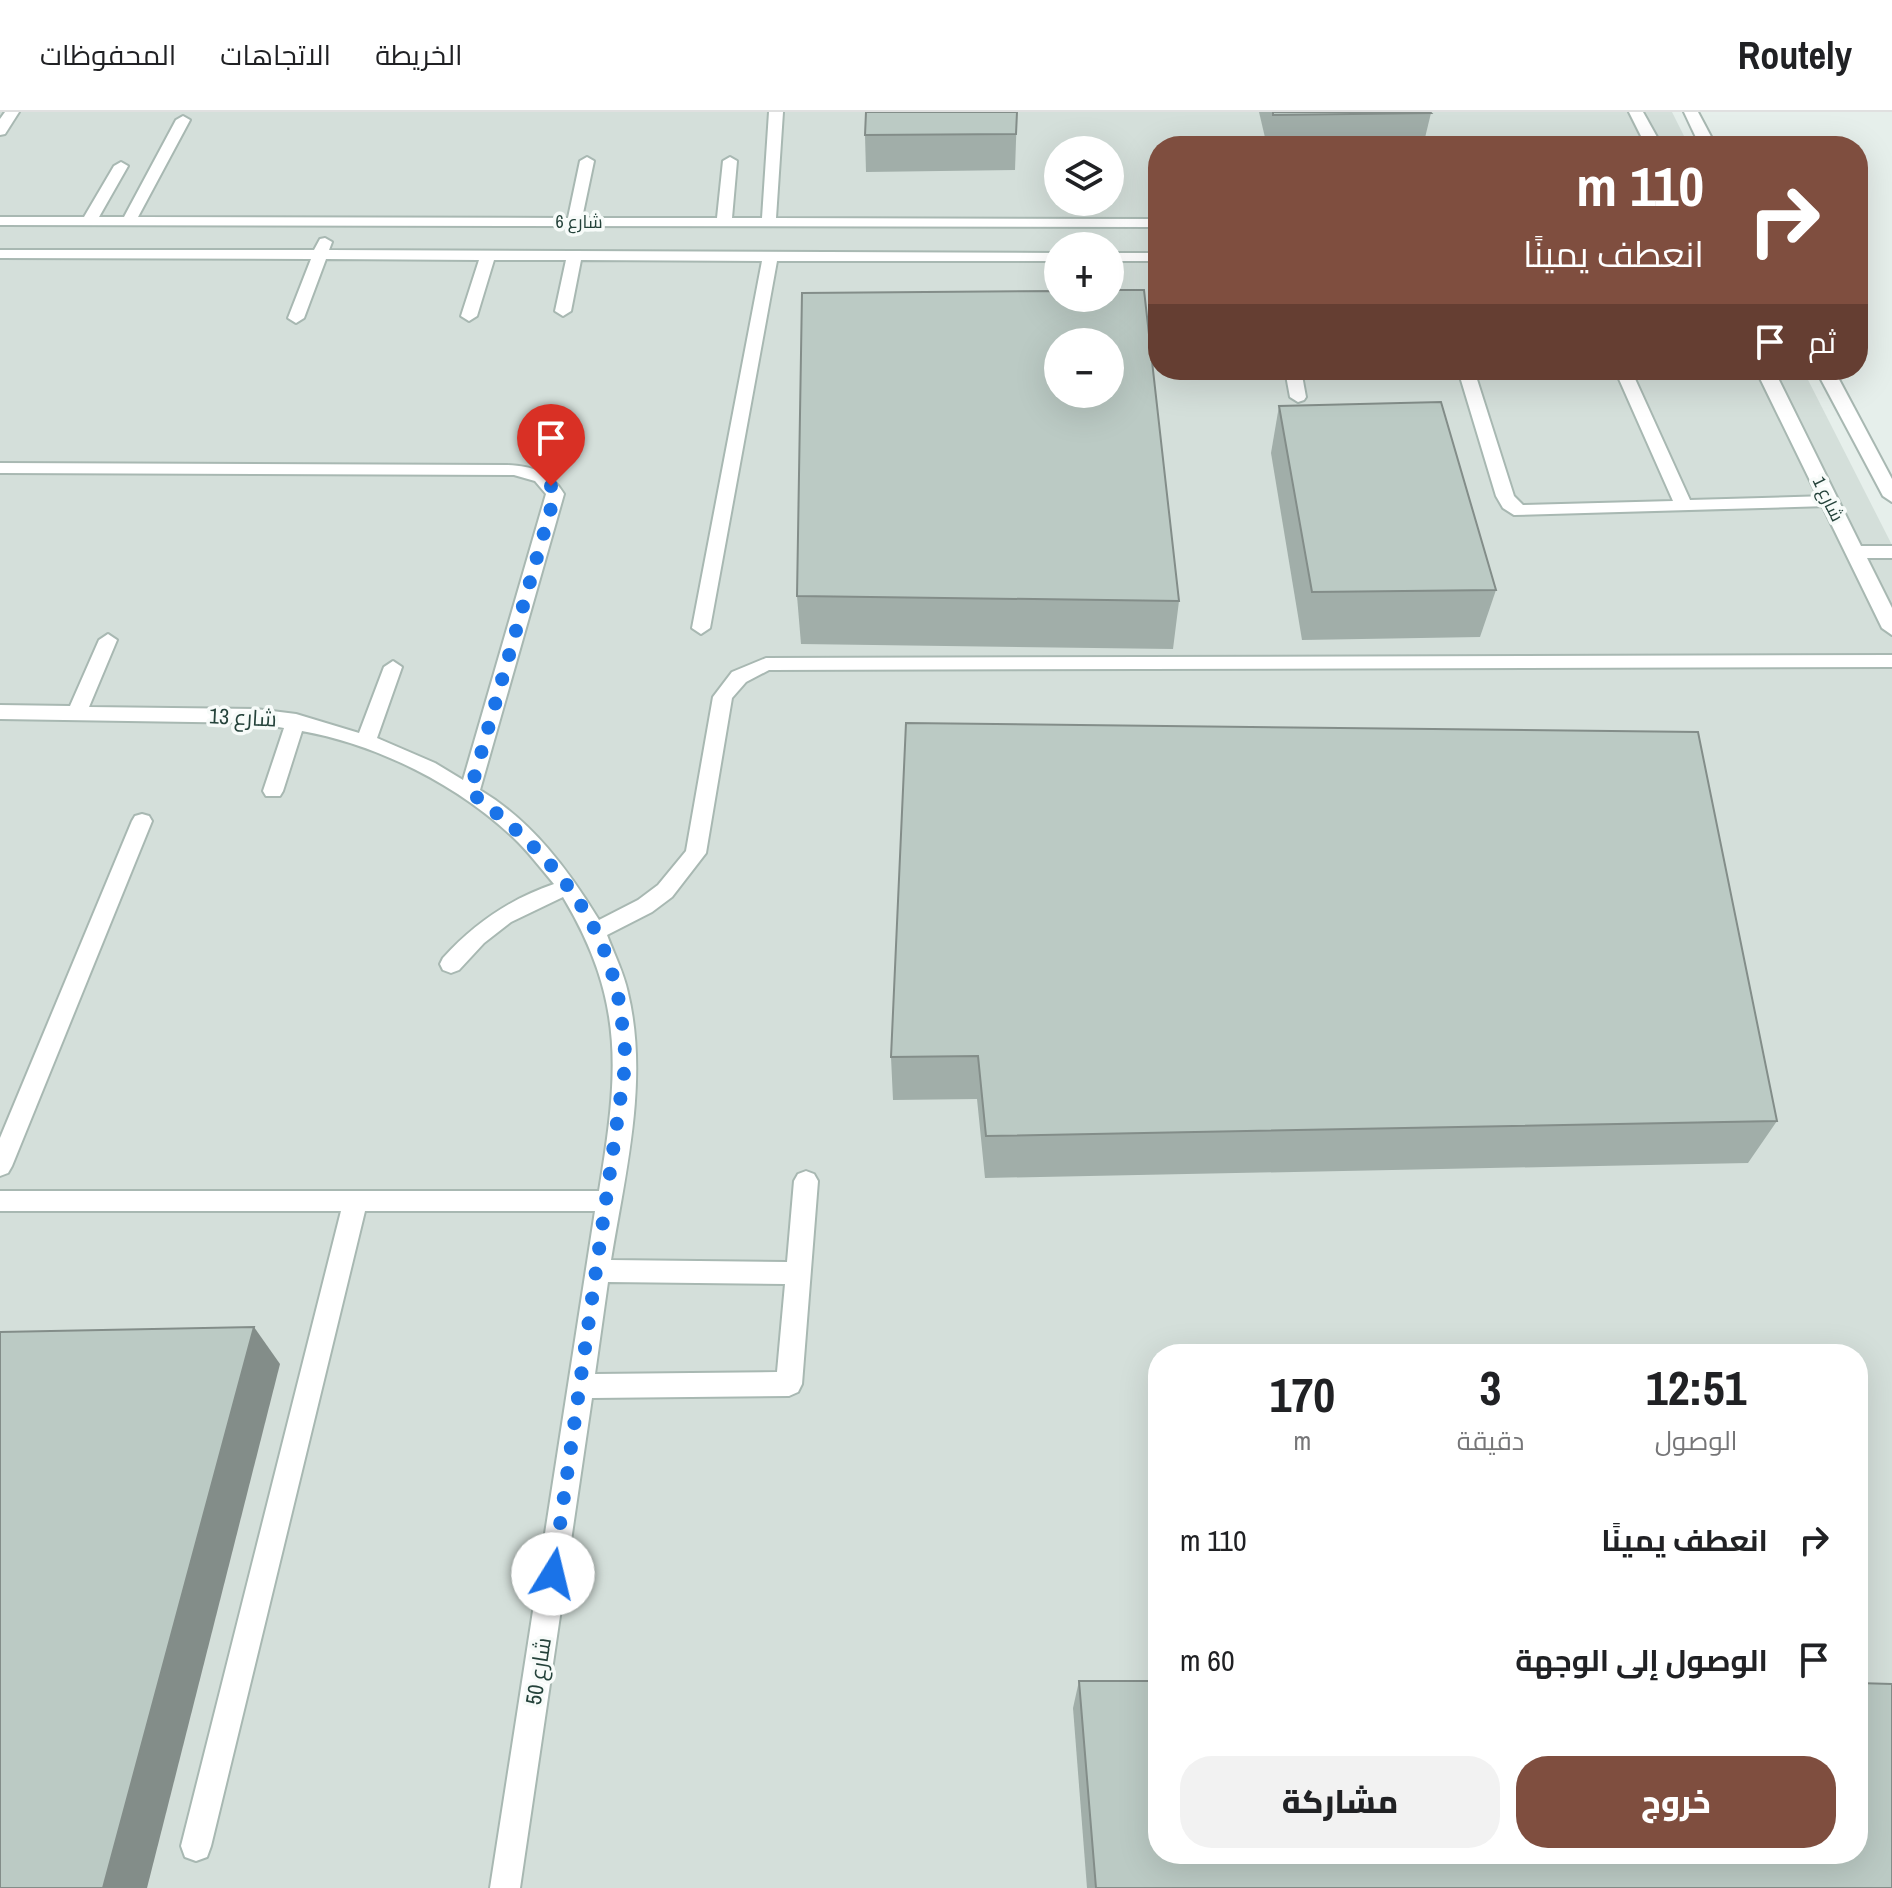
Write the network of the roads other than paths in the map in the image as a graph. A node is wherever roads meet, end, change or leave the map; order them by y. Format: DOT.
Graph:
graph roads {
  1 [pos="12,112"];
  2 [pos="776,112"];
  3 [pos="1636,112"];
  4 [pos="1691,112"];
  5 [pos="183,120"];
  6 [pos="0,131"];
  7 [pos="1649,136"];
  8 [pos="1703,136"];
  9 [pos="587,161"];
  10 [pos="730,161"];
  11 [pos="121,166"];
  12 [pos="1098,216"];
  13 [pos="0,221"];
  14 [pos="89,221"];
  15 [pos="724,221"];
  16 [pos="769,221"];
  17 [pos="128,222"];
  18 [pos="333,222"];
  19 [pos="574,222"];
  20 [pos="1098,223"];
  21 [pos="1148,223"];
  22 [pos="321,253"];
  23 [pos="0,254"];
  24 [pos="488,254"];
  25 [pos="575,254"];
  26 [pos="771,255"];
  27 [pos="1044,257"];
  28 [pos="1124,257"];
  29 [pos="1148,257"];
  30 [pos="563,311"];
  31 [pos="469,316"];
  32 [pos="296,318"];
  33 [pos="1295,380"];
  34 [pos="1469,380"];
  35 [pos="1627,380"];
  36 [pos="1770,380"];
  37 [pos="1830,380"];
  38 [pos="1298,397"];
  39 [pos="0,468"];
  40 [pos="1892,496"];
  41 [pos="1828,501"];
  42 [pos="1684,506"];
  43 [pos="1854,552"];
  44 [pos="1892,552"];
  45 [pos="701,628"];
  46 [pos="1892,628"];
  47 [pos="108,640"];
  48 [pos="1892,661"];
  49 [pos="393,667"];
  50 [pos="78,711"];
  51 [pos="0,712"];
  52 [pos="296,721"];
  53 [pos="367,739"];
  54 [pos="273,791"];
  55 [pos="470,792"];
  56 [pos="142,821"];
  57 [pos="569,887"];
  58 [pos="597,931"];
  59 [pos="451,964"];
  60 [pos="0,1166"];
  61 [pos="806,1181"];
  62 [pos="356,1200"];
  63 [pos="0,1201"];
  64 [pos="608,1201"];
  65 [pos="597,1271"];
  66 [pos="798,1273"];
  67 [pos="581,1386"];
  68 [pos="196,1846"];
  69 [pos="505,1888"];
  1 -- 6 [label="street"];
  2 -- 16 [label="lane"];
  3 -- 7 [label="street"];
  4 -- 8 [label="street"];
  5 -- 17 [label="lane"];
  9 -- 19 [label="lane"];
  10 -- 15 [label="lane"];
  11 -- 14 [label="lane"];
  12 -- 20 [label="lane"];
  13 -- 14 [label="lane, شارع 6"];
  14 -- 17 [label="lane, شارع 6"];
  15 -- 16 [label="lane, شارع 6"];
  15 -- 19 [label="lane, شارع 6"];
  16 -- 20 [label="lane, شارع 6"];
  17 -- 18 [label="lane, شارع 6"];
  18 -- 19 [label="lane, شارع 6"];
  18 -- 22 [label="lane"];
  20 -- 21 [label="lane, شارع 6"];
  22 -- 23 [label="lane, شارع 6"];
  22 -- 24 [label="lane, شارع 6"];
  22 -- 32 [label="lane"];
  24 -- 25 [label="lane, شارع 6"];
  24 -- 31 [label="lane"];
  25 -- 26 [label="lane, شارع 6"];
  25 -- 30 [label="lane"];
  26 -- 27 [label="lane, شارع 6"];
  26 -- 45 [label="lane"];
  28 -- 29 [label="lane"];
  33 -- 38 [label="lane"];
  34 -- 42 [label="lane"];
  35 -- 42 [label="lane"];
  36 -- 41 [label="street, شارع 1"];
  37 -- 40 [label="street"];
  39 -- 55 [label="lane"];
  41 -- 42 [label="lane"];
  41 -- 43 [label="street, شارع 1"];
  43 -- 44 [label="street"];
  43 -- 46 [label="street, شارع 1"];
  47 -- 50 [label="lane"];
  48 -- 58 [label="lane"];
  49 -- 53 [label="lane"];
  50 -- 51 [label="lane, شارع 13"];
  50 -- 52 [label="lane, شارع 13"];
  52 -- 53 [label="lane, شارع 13"];
  52 -- 54 [label="lane"];
  53 -- 55 [label="lane, شارع 13"];
  55 -- 57 [label="lane, شارع 50"];
  56 -- 60 [label="lane"];
  57 -- 58 [label="lane, شارع 50"];
  57 -- 59 [label="lane"];
  58 -- 64 [label="lane, شارع 50"];
  61 -- 66 [label="lane"];
  62 -- 63 [label="lane"];
  62 -- 64 [label="lane"];
  62 -- 68 [label="lane"];
  64 -- 65 [label="lane, شارع 50"];
  65 -- 66 [label="lane"];
  65 -- 67 [label="lane, شارع 50"];
  66 -- 67 [label="lane"];
  67 -- 69 [label="lane, شارع 50"];
}
